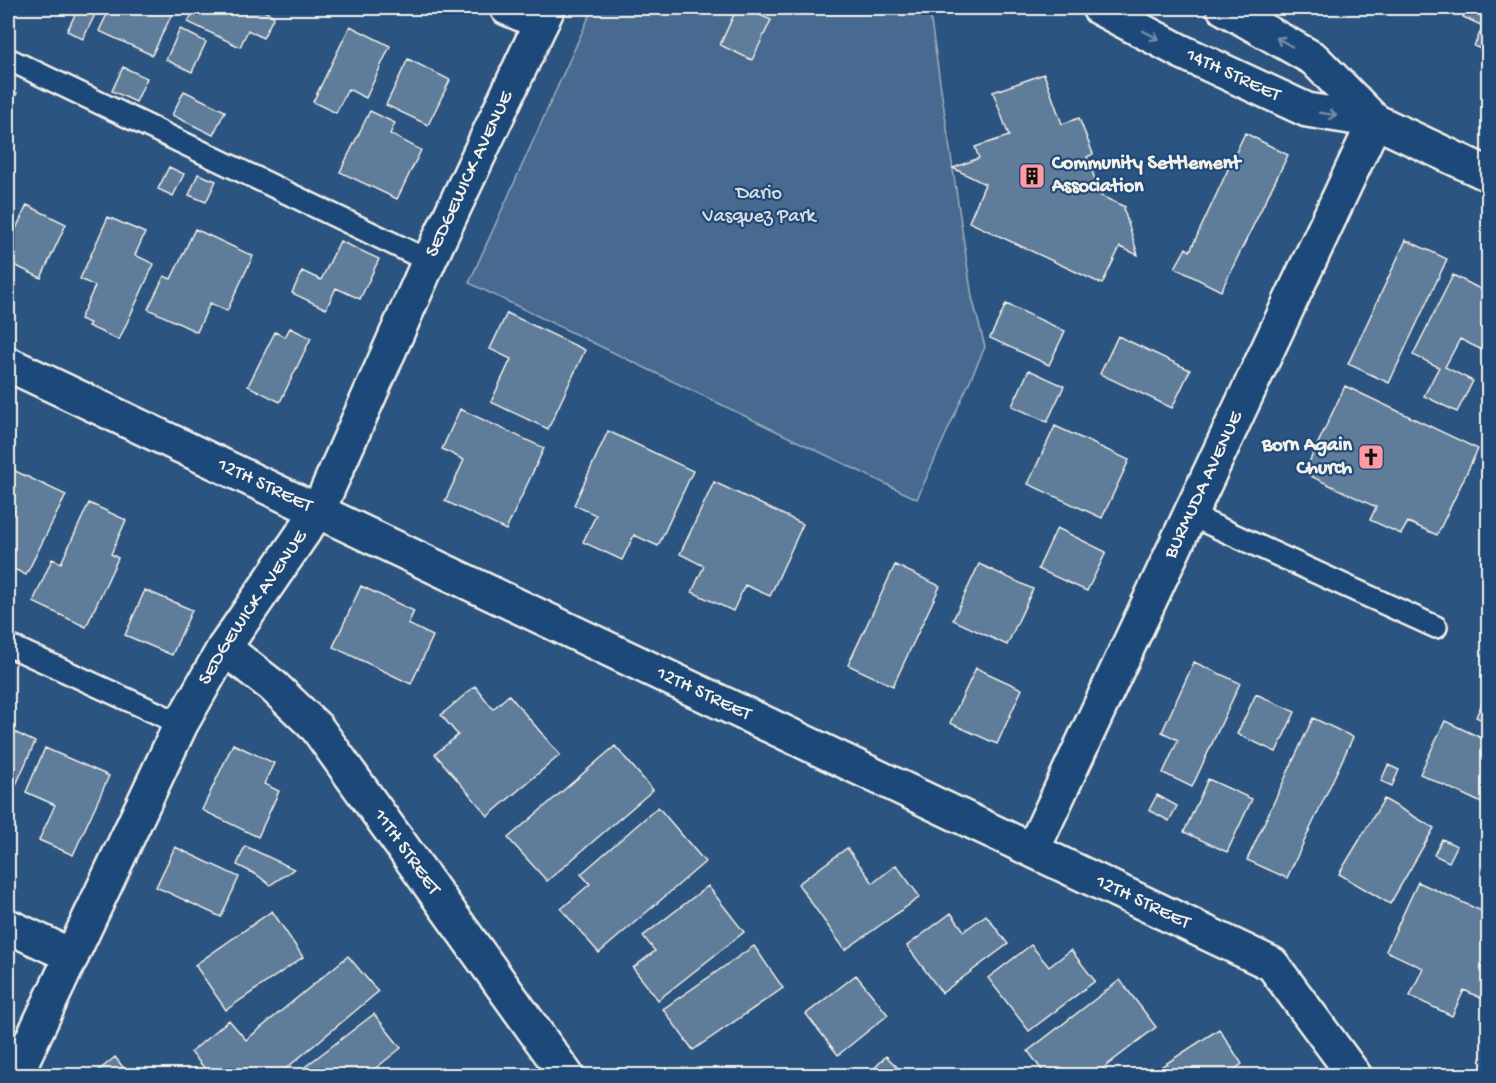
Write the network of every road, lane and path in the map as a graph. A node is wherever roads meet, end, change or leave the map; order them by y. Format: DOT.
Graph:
graph roads {
  1 [pos="507,8"];
  2 [pos="1099,8"];
  3 [pos="1224,8"];
  4 [pos="544,15"];
  5 [pos="8,58"];
  6 [pos="1375,121"];
  7 [pos="1488,174"];
  8 [pos="429,261"];
  9 [pos="8,364"];
  10 [pos="318,511"];
  11 [pos="1190,514"];
  12 [pos="1436,627"];
  13 [pos="8,645"];
  14 [pos="224,648"];
  15 [pos="182,724"];
  16 [pos="1033,849"];
  17 [pos="8,926"];
  18 [pos="72,956"];
  19 [pos="15,1076"];
  20 [pos="567,1076"];
  21 [pos="1355,1076"];
  1 -- 4 [label="street"];
  2 -- 6 [label="street, 14TH STREET, one-way"];
  6 -- 3 [label="street, 14TH STREET, one-way"];
  4 -- 8 [label="street, SEDGEWICK AVENUE"];
  5 -- 8 [label="lane"];
  6 -- 7 [label="street, 14TH STREET"];
  6 -- 11 [label="street, BURMUDA AVENUE"];
  8 -- 10 [label="street, SEDGEWICK AVENUE"];
  9 -- 10 [label="street, 12TH STREET"];
  10 -- 14 [label="street, SEDGEWICK AVENUE"];
  10 -- 16 [label="street, 12TH STREET"];
  11 -- 12 [label="lane"];
  11 -- 16 [label="street, BURMUDA AVENUE"];
  13 -- 15 [label="lane"];
  14 -- 15 [label="street, SEDGEWICK AVENUE"];
  14 -- 20 [label="street, 11TH STREET"];
  15 -- 18 [label="street, SEDGEWICK AVENUE"];
  16 -- 21 [label="street, 12TH STREET"];
  17 -- 18 [label="street"];
  18 -- 19 [label="street, SEDGEWICK AVENUE"];
}
